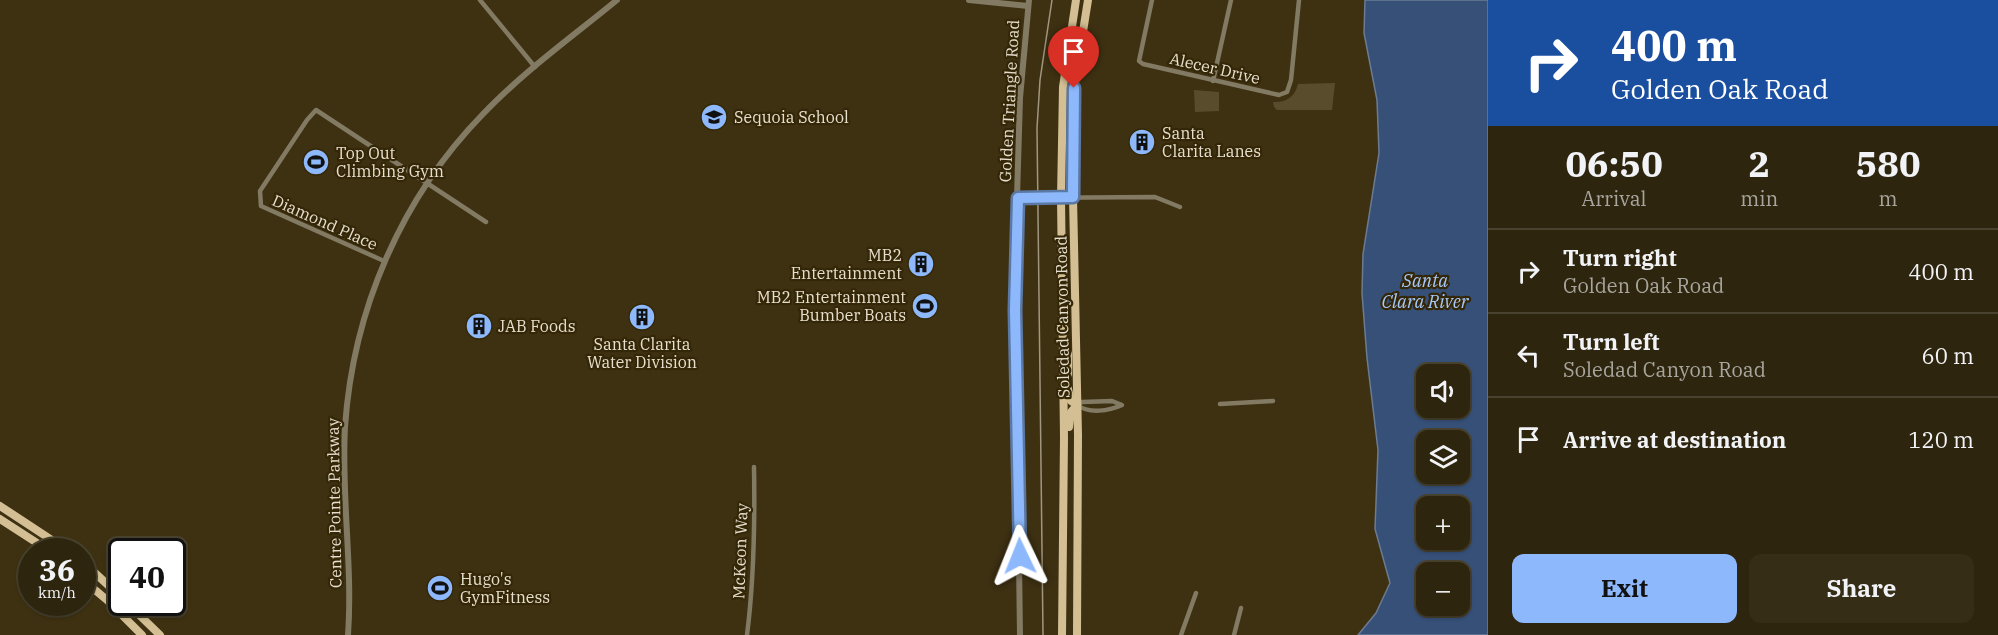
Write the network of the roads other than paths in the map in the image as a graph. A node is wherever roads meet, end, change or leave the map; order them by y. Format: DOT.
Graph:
graph roads {
  1 [pos="480,0"];
  2 [pos="617,0"];
  3 [pos="969,0"];
  4 [pos="1076,0"];
  5 [pos="1088,0"];
  6 [pos="1152,0"];
  7 [pos="1231,0"];
  8 [pos="1299,0"];
  9 [pos="1028,3"];
  10 [pos="535,67"];
  11 [pos="1213,81"];
  12 [pos="426,184"];
  13 [pos="1073,197"];
  14 [pos="1018,198"];
  15 [pos="1061,198"];
  16 [pos="1180,207"];
  17 [pos="486,222"];
  18 [pos="384,261"];
  19 [pos="1062,341"];
  20 [pos="1274,401"];
  21 [pos="1220,404"];
  22 [pos="1077,405"];
  23 [pos="753,467"];
  24 [pos="0,506"];
  25 [pos="0,519"];
  26 [pos="1063,521"];
  27 [pos="29,538"];
  28 [pos="49,538"];
  29 [pos="96,574"];
  30 [pos="108,584"];
  31 [pos="96,591"];
  32 [pos="1196,593"];
  33 [pos="1241,608"];
  34 [pos="140,616"];
  35 [pos="142,635"];
  36 [pos="160,635"];
  37 [pos="348,635"];
  38 [pos="747,635"];
  39 [pos="1020,635"];
  40 [pos="1062,635"];
  41 [pos="1077,635"];
  42 [pos="1181,635"];
  43 [pos="1234,635"];
  1 -- 10 [label="street"];
  2 -- 10 [label="street, Centre Pointe Parkway"];
  3 -- 9 [label="street"];
  4 -- 15 [label="main road, Soledad Canyon Road"];
  5 -- 13 [label="main road, Soledad Canyon Road"];
  6 -- 11 [label="street, Alecer Drive"];
  7 -- 11 [label="street"];
  8 -- 11 [label="street, Alecer Drive"];
  9 -- 14 [label="street, Golden Triangle Road"];
  10 -- 12 [label="street, Centre Pointe Parkway"];
  12 -- 17 [label="street"];
  12 -- 18 [label="street, Centre Pointe Parkway"];
  12 -- 18 [label="street, Diamond Place"];
  13 -- 15 [label="street"];
  13 -- 16 [label="street"];
  13 -- 22 [label="main road, Soledad Canyon Road"];
  14 -- 15 [label="street"];
  14 -- 39 [label="street, Golden Triangle Road"];
  15 -- 19 [label="main road, Soledad Canyon Road"];
  18 -- 37 [label="street, Centre Pointe Parkway"];
  19 -- 22 [label="main road"];
  19 -- 26 [label="main road, Soledad Canyon Road"];
  20 -- 21 [label="street"];
  22 -- 22 [label="street"];
  22 -- 26 [label="main road"];
  22 -- 41 [label="main road, Soledad Canyon Road"];
  23 -- 38 [label="street, McKeon Way"];
  24 -- 28 [label="main road"];
  25 -- 27 [label="main road"];
  26 -- 40 [label="main road, Soledad Canyon Road"];
  29 -- 30 [label="main road"];
  31 -- 35 [label="main road"];
  32 -- 42 [label="street"];
  33 -- 43 [label="street"];
  34 -- 36 [label="main road"];
}
